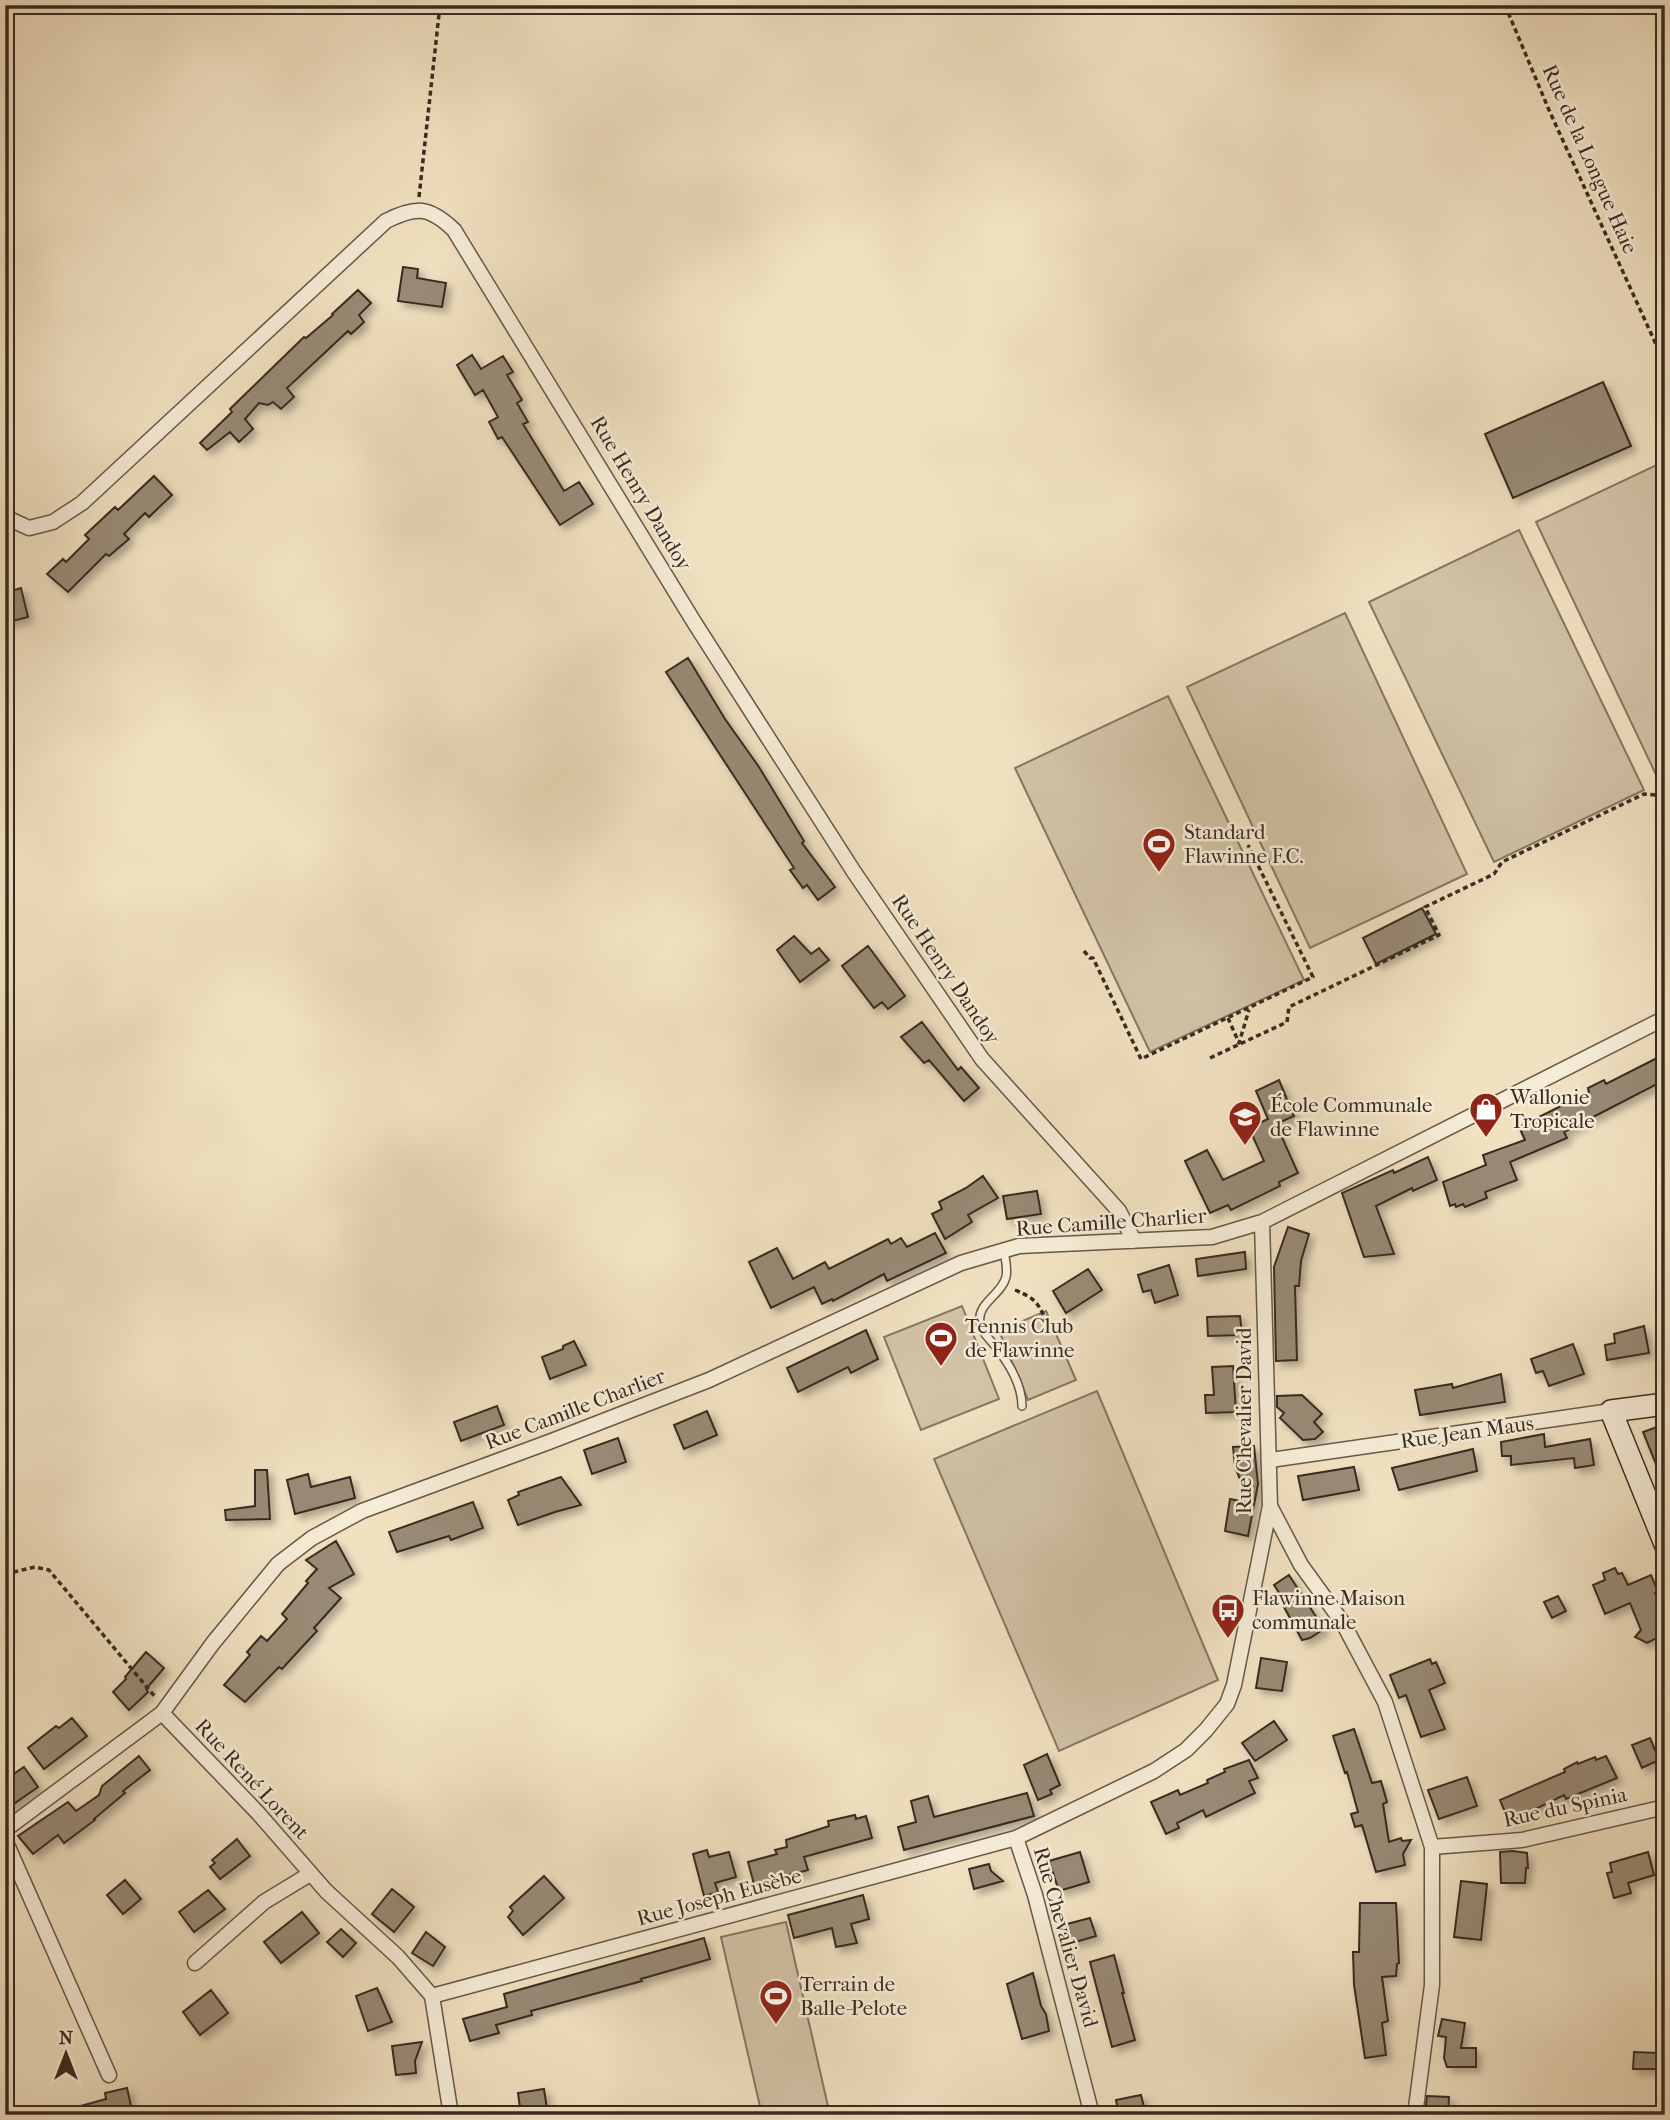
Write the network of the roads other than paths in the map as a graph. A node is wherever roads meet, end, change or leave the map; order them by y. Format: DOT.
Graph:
graph roads {
  1 [pos="5,517"];
  2 [pos="1665,1018"];
  3 [pos="1262,1222"];
  4 [pos="1134,1241"];
  5 [pos="1004,1250"];
  6 [pos="1665,1404"];
  7 [pos="1022,1406"];
  8 [pos="1611,1411"];
  9 [pos="1270,1460"];
  10 [pos="1270,1506"];
  11 [pos="1665,1544"];
  12 [pos="164,1711"];
  13 [pos="1665,1807"];
  14 [pos="5,1830"];
  15 [pos="1016,1838"];
  16 [pos="5,1840"];
  17 [pos="1432,1847"];
  18 [pos="310,1874"];
  19 [pos="195,1963"];
  20 [pos="432,1996"];
  21 [pos="109,2075"];
  22 [pos="451,2115"];
  23 [pos="1092,2115"];
  24 [pos="1415,2115"];
  1 -- 4 [label="street, Rue Henry Dandoy"];
  2 -- 3 [label="street, Rue Camille Charlier"];
  3 -- 4 [label="street, Rue Camille Charlier"];
  3 -- 9 [label="street, Rue Chevalier David"];
  4 -- 5 [label="street, Rue Camille Charlier"];
  5 -- 7 [label="lane"];
  5 -- 12 [label="street, Rue Camille Charlier"];
  6 -- 8 [label="street, Rue Jean Maus"];
  8 -- 9 [label="street, Rue Jean Maus"];
  8 -- 11 [label="street"];
  9 -- 10 [label="street, Rue Chevalier David"];
  10 -- 15 [label="street, Rue Chevalier David"];
  10 -- 17 [label="street"];
  12 -- 14 [label="street, Rue Camille Charlier"];
  12 -- 18 [label="street, Rue René Lorent"];
  13 -- 17 [label="street, Rue du Spinia"];
  15 -- 20 [label="street, Rue Joseph Eusèbe"];
  15 -- 23 [label="street, Rue Chevalier David"];
  16 -- 21 [label="street"];
  17 -- 24 [label="street"];
  18 -- 19 [label="street"];
  18 -- 20 [label="street, Rue René Lorent"];
  20 -- 22 [label="street"];
}
